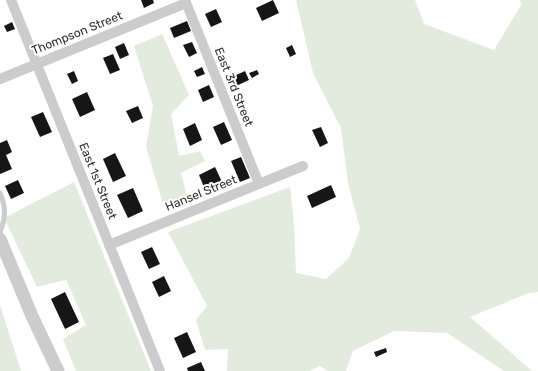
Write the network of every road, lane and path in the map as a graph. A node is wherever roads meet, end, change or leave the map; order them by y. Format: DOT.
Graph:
graph roads {
  1 [pos="11,0"];
  2 [pos="185,2"];
  3 [pos="36,64"];
  4 [pos="0,79"];
  5 [pos="303,166"];
  6 [pos="259,184"];
  7 [pos="0,193"];
  8 [pos="0,232"];
  9 [pos="0,239"];
  10 [pos="109,245"];
  11 [pos="58,371"];
  12 [pos="160,371"];
  1 -- 3 [label="street, East 1st Street"];
  2 -- 3 [label="street, Thompson Street"];
  2 -- 6 [label="street, East 3rd Street"];
  3 -- 4 [label="street, Thompson Street"];
  3 -- 10 [label="street, East 1st Street"];
  5 -- 6 [label="street, Hansel Street"];
  6 -- 10 [label="street, Hansel Street"];
  7 -- 8 [label="lane"];
  9 -- 11 [label="street"];
  10 -- 12 [label="street, East 1st Street"];
}
